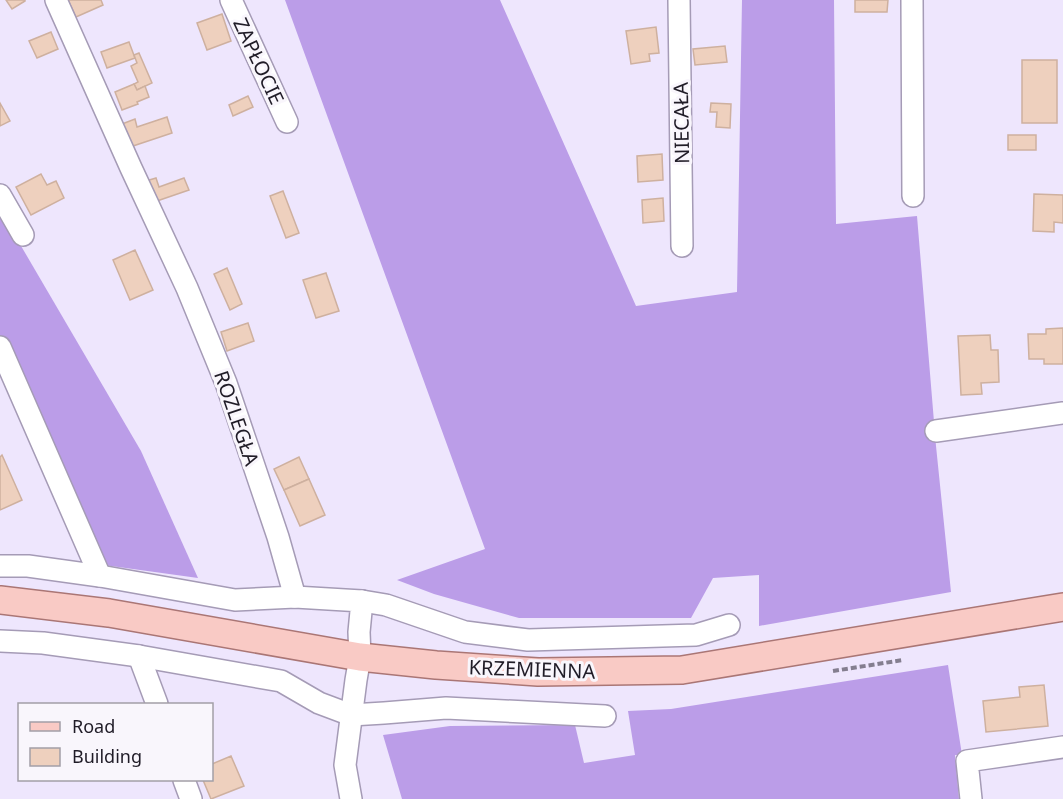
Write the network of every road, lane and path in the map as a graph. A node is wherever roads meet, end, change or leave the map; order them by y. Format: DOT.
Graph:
graph roads {
  1 [pos="56,0"];
  2 [pos="231,0"];
  3 [pos="680,0"];
  4 [pos="912,0"];
  5 [pos="287,122"];
  6 [pos="0,195"];
  7 [pos="913,196"];
  8 [pos="23,235"];
  9 [pos="682,246"];
  10 [pos="0,347"];
  11 [pos="1063,413"];
  12 [pos="936,431"];
  13 [pos="0,566"];
  14 [pos="100,576"];
  15 [pos="295,597"];
  16 [pos="0,600"];
  17 [pos="362,601"];
  18 [pos="1063,607"];
  19 [pos="729,626"];
  20 [pos="0,640"];
  21 [pos="139,656"];
  22 [pos="360,657"];
  23 [pos="156,703"];
  24 [pos="351,715"];
  25 [pos="605,716"];
  26 [pos="1063,747"];
  27 [pos="184,781"];
  28 [pos="191,799"];
  29 [pos="351,799"];
  30 [pos="971,799"];
  1 -- 15 [label="street, ROZLEGŁA"];
  2 -- 5 [label="street, ZAPŁOCIE"];
  3 -- 9 [label="street, NIECAŁA"];
  4 -- 7 [label="street"];
  6 -- 8 [label="street"];
  10 -- 14 [label="street"];
  11 -- 12 [label="street"];
  13 -- 14 [label="street"];
  14 -- 15 [label="street"];
  15 -- 17 [label="street"];
  16 -- 22 [label="main road, KRZEMIENNA"];
  17 -- 19 [label="street"];
  17 -- 22 [label="street"];
  18 -- 22 [label="main road, KRZEMIENNA"];
  20 -- 21 [label="street"];
  21 -- 23 [label="street"];
  21 -- 24 [label="street"];
  22 -- 24 [label="street"];
  24 -- 25 [label="street"];
  24 -- 29 [label="street"];
  26 -- 30 [label="street"];
  27 -- 28 [label="street"];
}
